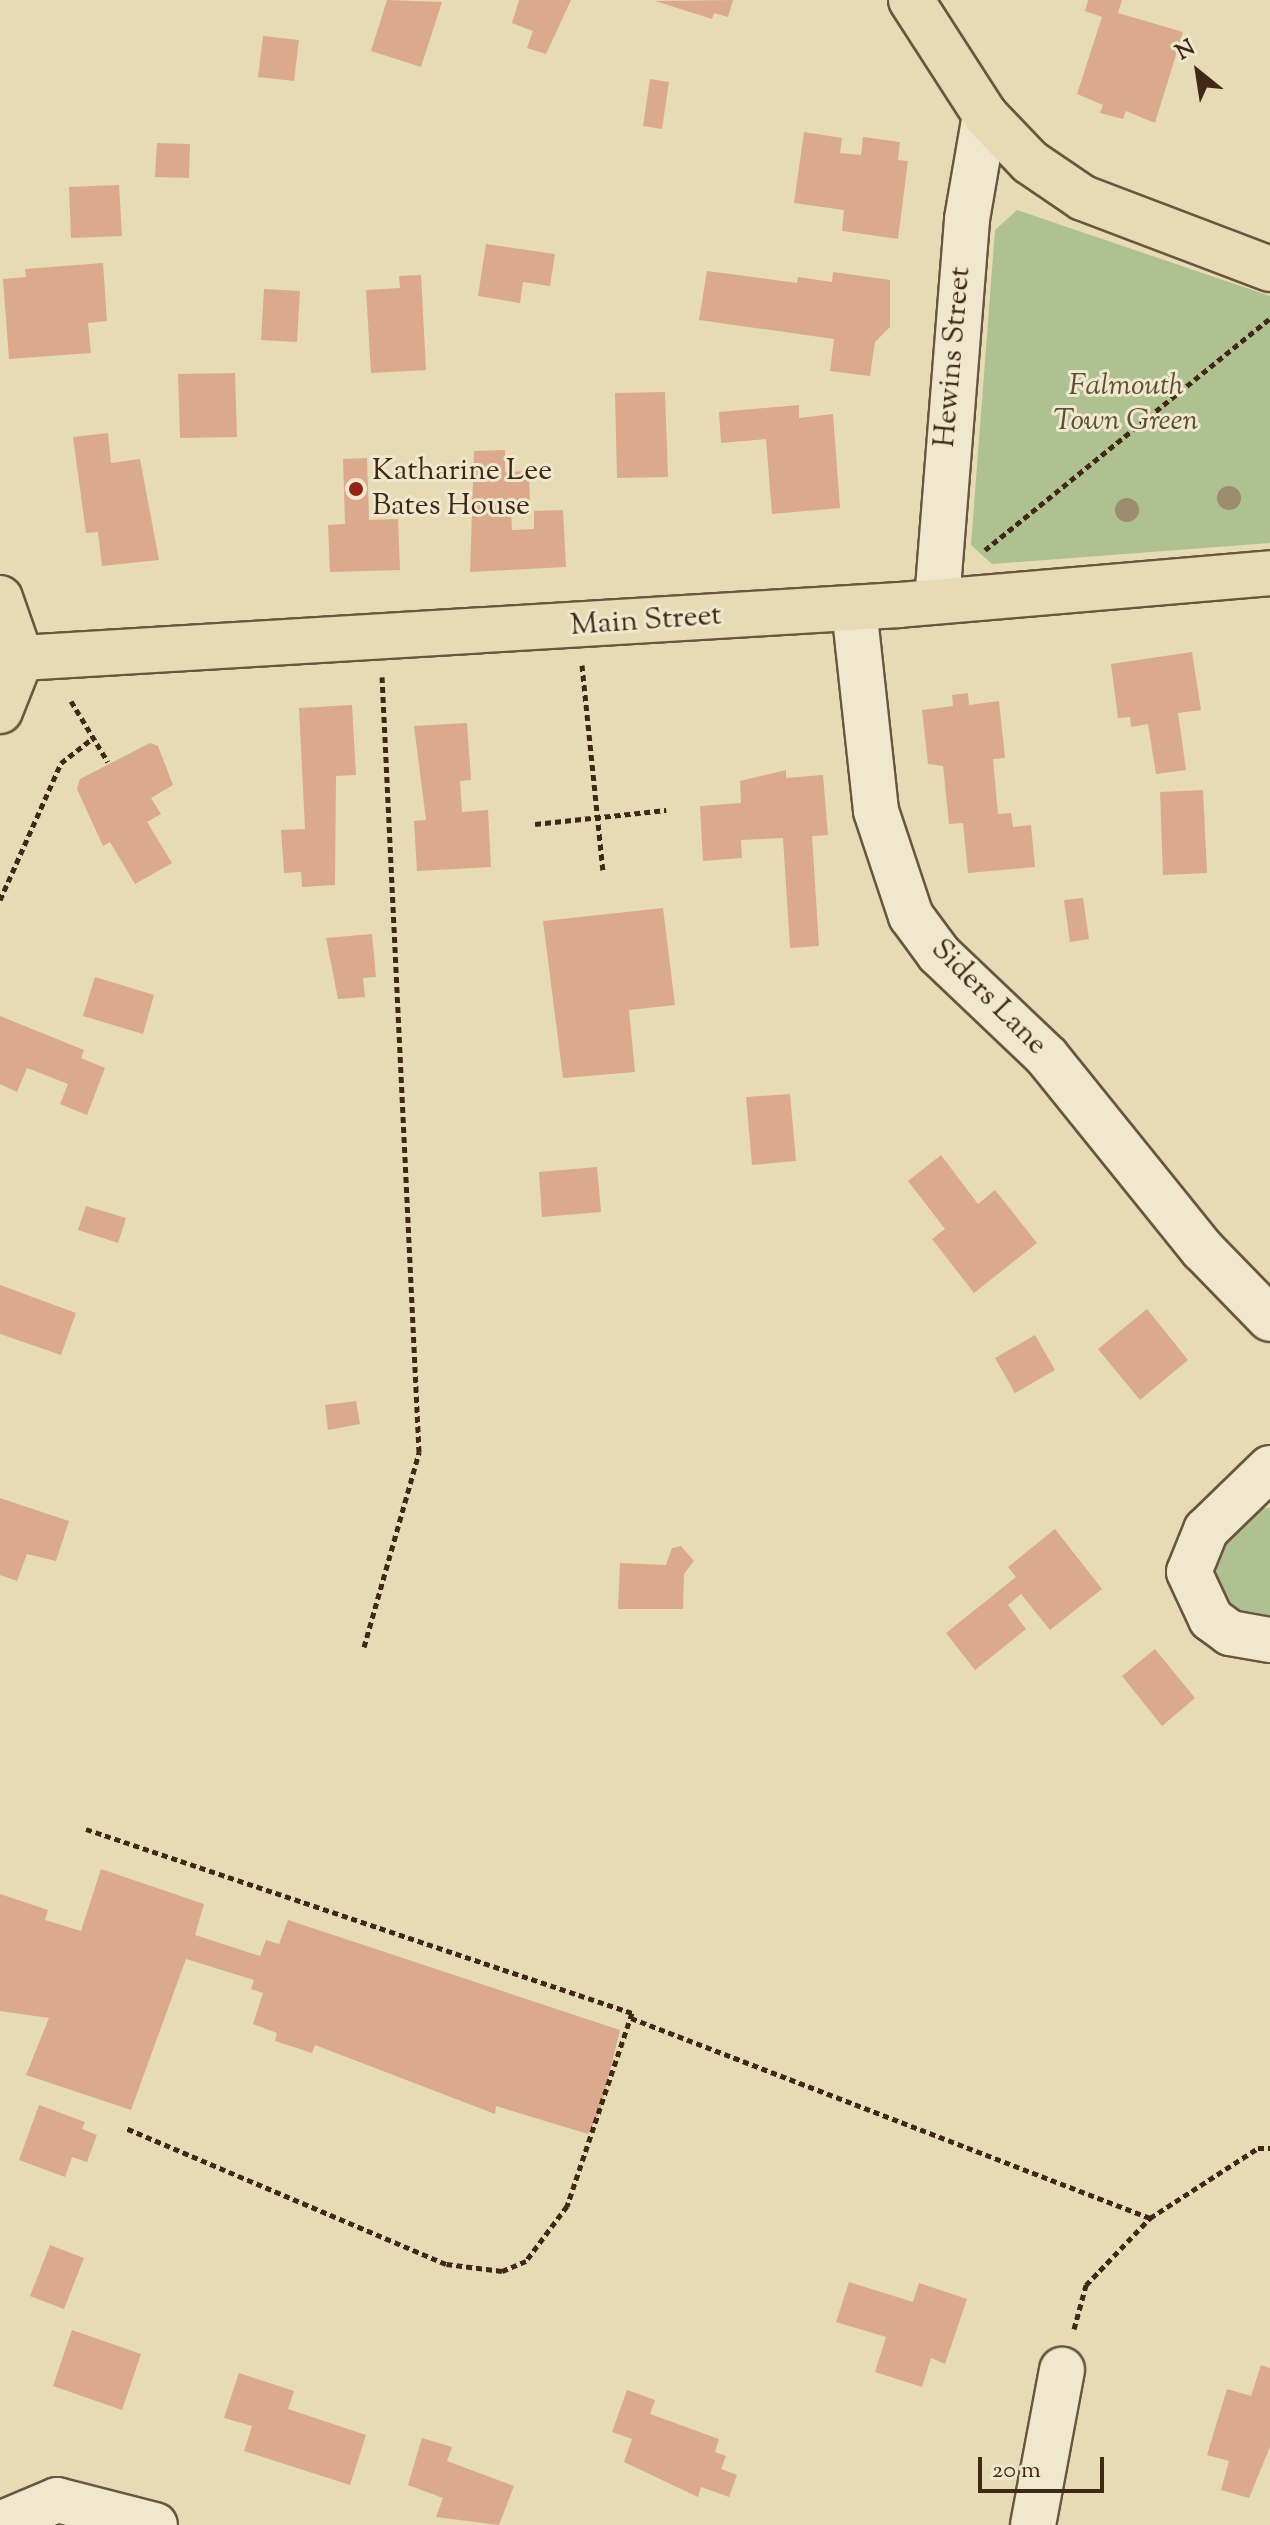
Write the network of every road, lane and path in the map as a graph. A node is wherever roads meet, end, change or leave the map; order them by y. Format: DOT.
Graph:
graph roads {
  1 [pos="911,0"];
  2 [pos="985,115"];
  3 [pos="1270,269"];
  4 [pos="1270,318"];
  5 [pos="981,553"];
  6 [pos="1270,573"];
  7 [pos="0,598"];
  8 [pos="937,601"];
  9 [pos="854,608"];
  10 [pos="582,656"];
  11 [pos="21,658"];
  12 [pos="381,668"];
  13 [pos="71,701"];
  14 [pos="0,711"];
  15 [pos="93,738"];
  16 [pos="108,762"];
  17 [pos="666,810"];
  18 [pos="598,817"];
  19 [pos="535,824"];
  20 [pos="603,870"];
  21 [pos="0,900"];
  22 [pos="1270,1319"];
  23 [pos="1270,1468"];
  24 [pos="1270,1640"];
  25 [pos="364,1647"];
  26 [pos="86,1829"];
  27 [pos="631,2018"];
  28 [pos="125,2128"];
  29 [pos="1270,2148"];
  30 [pos="1150,2218"];
  31 [pos="1062,2370"];
  32 [pos="0,2524"];
  33 [pos="155,2525"];
  34 [pos="1033,2525"];
  1 -- 2 [label="main road"];
  2 -- 3 [label="main road"];
  2 -- 8 [label="street, Hewins Street"];
  4 -- 5 [label="path"];
  6 -- 8 [label="main road, Main Street"];
  7 -- 11 [label="main road"];
  8 -- 9 [label="main road, Main Street"];
  9 -- 11 [label="main road, Main Street"];
  9 -- 22 [label="street, Siders Lane"];
  10 -- 18 [label="path"];
  11 -- 14 [label="main road"];
  12 -- 25 [label="path"];
  13 -- 15 [label="path"];
  15 -- 16 [label="path"];
  15 -- 21 [label="path"];
  17 -- 18 [label="path"];
  18 -- 19 [label="path"];
  18 -- 20 [label="path"];
  23 -- 24 [label="street"];
  26 -- 27 [label="path"];
  27 -- 28 [label="path"];
  27 -- 30 [label="path"];
  29 -- 30 [label="path"];
  30 -- 31 [label="path"];
  31 -- 34 [label="street"];
  32 -- 33 [label="street"];
}
